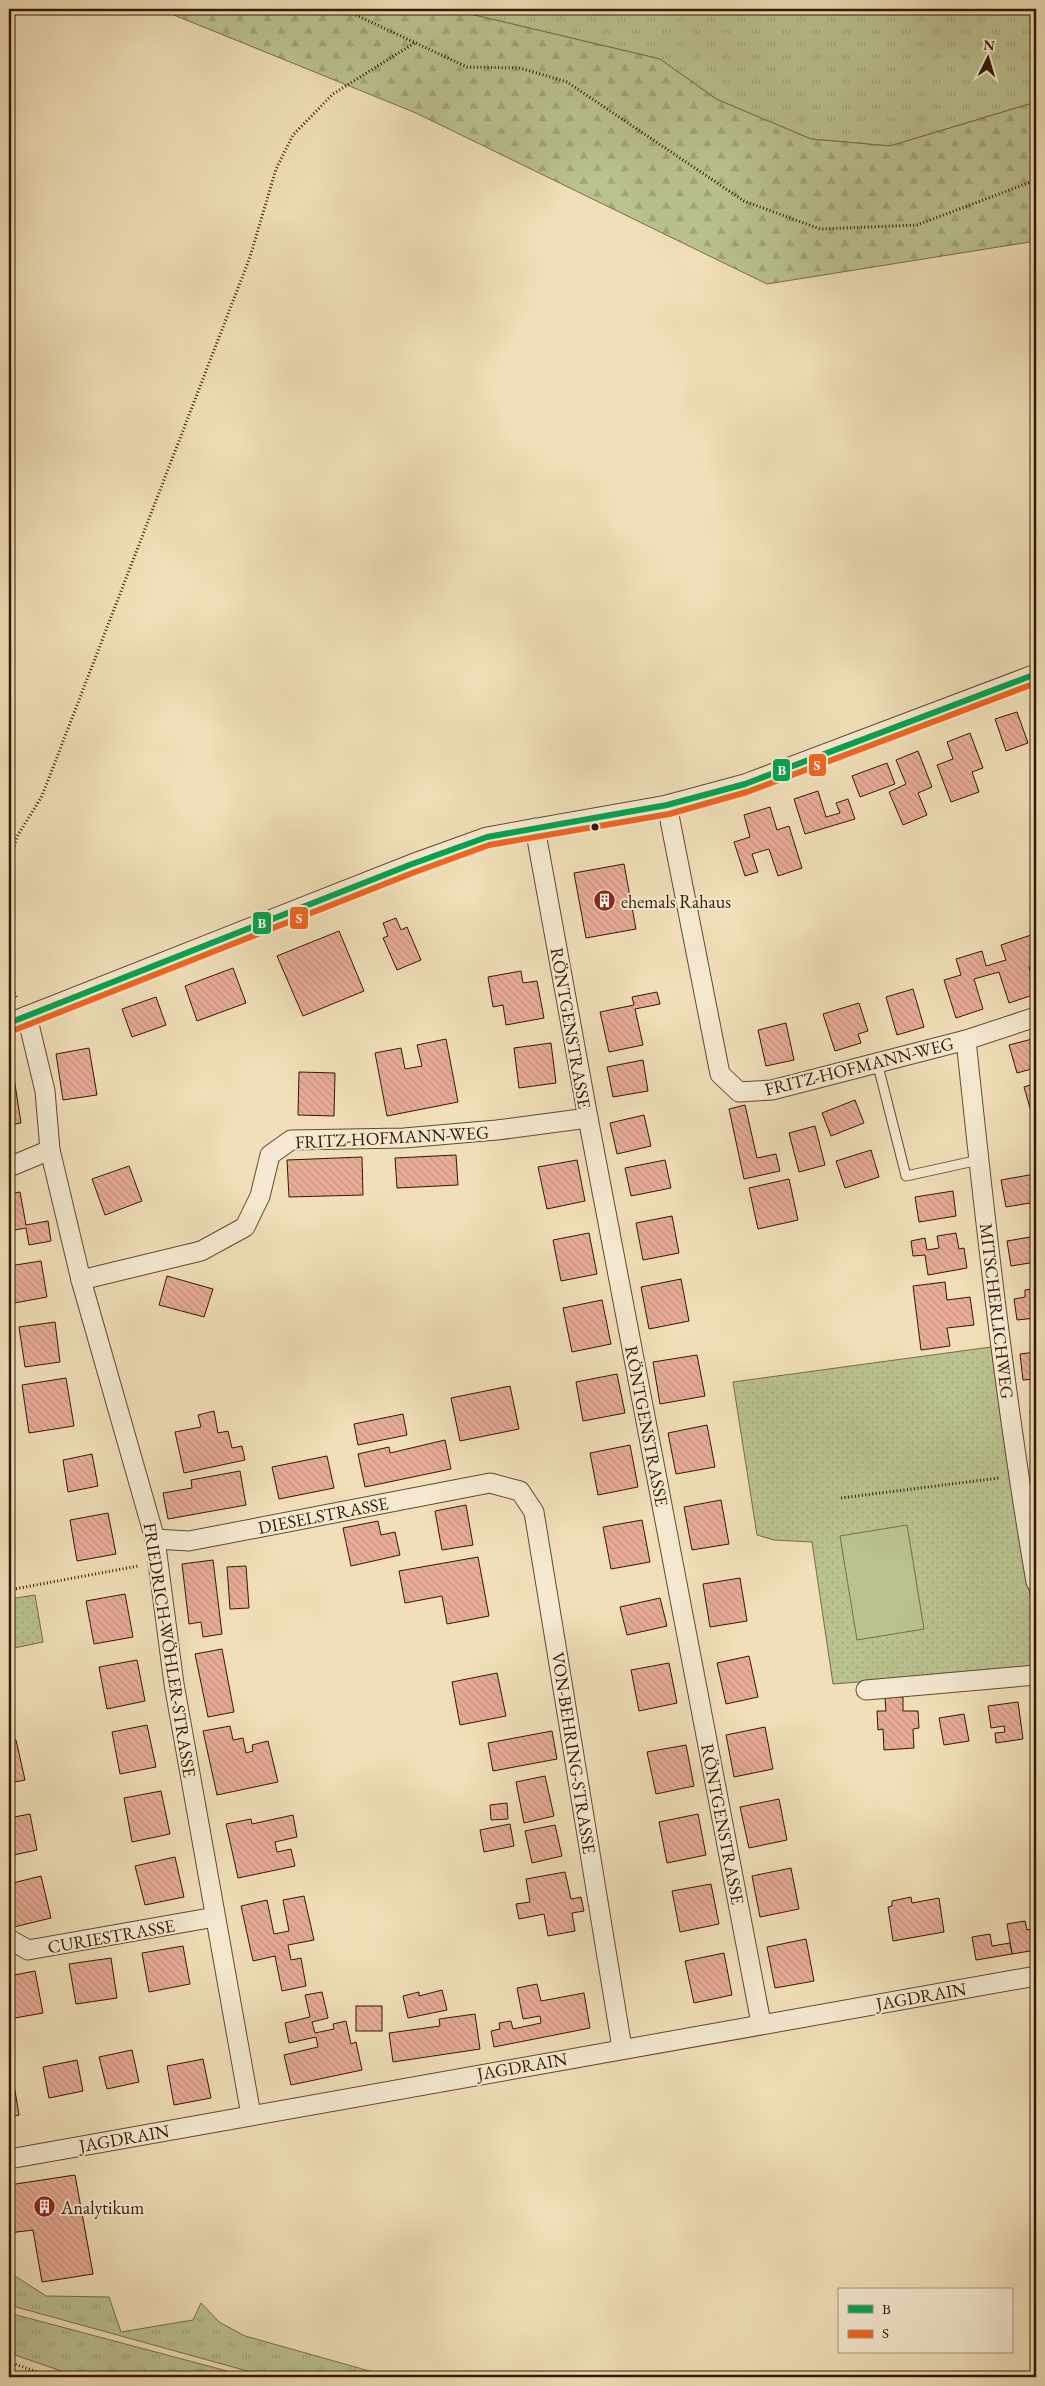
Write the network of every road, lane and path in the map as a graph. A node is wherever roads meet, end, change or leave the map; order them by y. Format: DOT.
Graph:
graph roads {
  1 [pos="343,9"];
  2 [pos="416,42"];
  3 [pos="1036,180"];
  4 [pos="1036,674"];
  5 [pos="667,805"];
  6 [pos="535,828"];
  7 [pos="9,859"];
  8 [pos="27,1016"];
  9 [pos="1036,1017"];
  10 [pos="9,1023"];
  11 [pos="966,1040"];
  12 [pos="877,1062"];
  13 [pos="588,1118"];
  14 [pos="50,1150"];
  15 [pos="979,1160"];
  16 [pos="9,1167"];
  17 [pos="81,1280"];
  18 [pos="1018,1476"];
  19 [pos="490,1483"];
  20 [pos="841,1498"];
  21 [pos="156,1539"];
  22 [pos="160,1562"];
  23 [pos="1036,1582"];
  24 [pos="9,1590"];
  25 [pos="1036,1676"];
  26 [pos="866,1690"];
  27 [pos="216,1917"];
  28 [pos="9,1939"];
  29 [pos="1036,1976"];
  30 [pos="761,2023"];
  31 [pos="622,2048"];
  32 [pos="251,2115"];
  33 [pos="9,2159"];
  34 [pos="9,2362"];
  35 [pos="60,2377"];
  1 -- 2 [label="path"];
  2 -- 3 [label="path"];
  2 -- 7 [label="path"];
  4 -- 5 [label="street"];
  5 -- 6 [label="street"];
  5 -- 12 [label="street, FRITZ-HOFMANN-WEG"];
  6 -- 8 [label="street"];
  6 -- 13 [label="street, RÖNTGENSTRASSE"];
  8 -- 10 [label="street"];
  8 -- 14 [label="street, FRIEDRICH-WÖHLER-STRASSE"];
  9 -- 11 [label="street, FRITZ-HOFMANN-WEG"];
  11 -- 12 [label="street, FRITZ-HOFMANN-WEG"];
  11 -- 15 [label="street, MITSCHERLICHWEG"];
  12 -- 15 [label="lane"];
  13 -- 17 [label="street, FRITZ-HOFMANN-WEG"];
  13 -- 30 [label="street, RÖNTGENSTRASSE"];
  14 -- 16 [label="street"];
  14 -- 17 [label="street, FRIEDRICH-WÖHLER-STRASSE"];
  15 -- 18 [label="street, MITSCHERLICHWEG"];
  17 -- 21 [label="street, FRIEDRICH-WÖHLER-STRASSE"];
  18 -- 20 [label="path"];
  18 -- 23 [label="street, MITSCHERLICHWEG"];
  19 -- 21 [label="street, DIESELSTRASSE"];
  19 -- 31 [label="street, VON-BEHRING-STRASSE"];
  21 -- 22 [label="street, FRIEDRICH-WÖHLER-STRASSE"];
  22 -- 24 [label="path"];
  22 -- 27 [label="street, FRIEDRICH-WÖHLER-STRASSE"];
  25 -- 26 [label="street"];
  27 -- 28 [label="street, CURIESTRASSE"];
  27 -- 32 [label="street, FRIEDRICH-WÖHLER-STRASSE"];
  29 -- 30 [label="street, JAGDRAIN"];
  30 -- 31 [label="street, JAGDRAIN"];
  31 -- 32 [label="street, JAGDRAIN"];
  32 -- 33 [label="street, JAGDRAIN"];
  34 -- 35 [label="path"];
}
